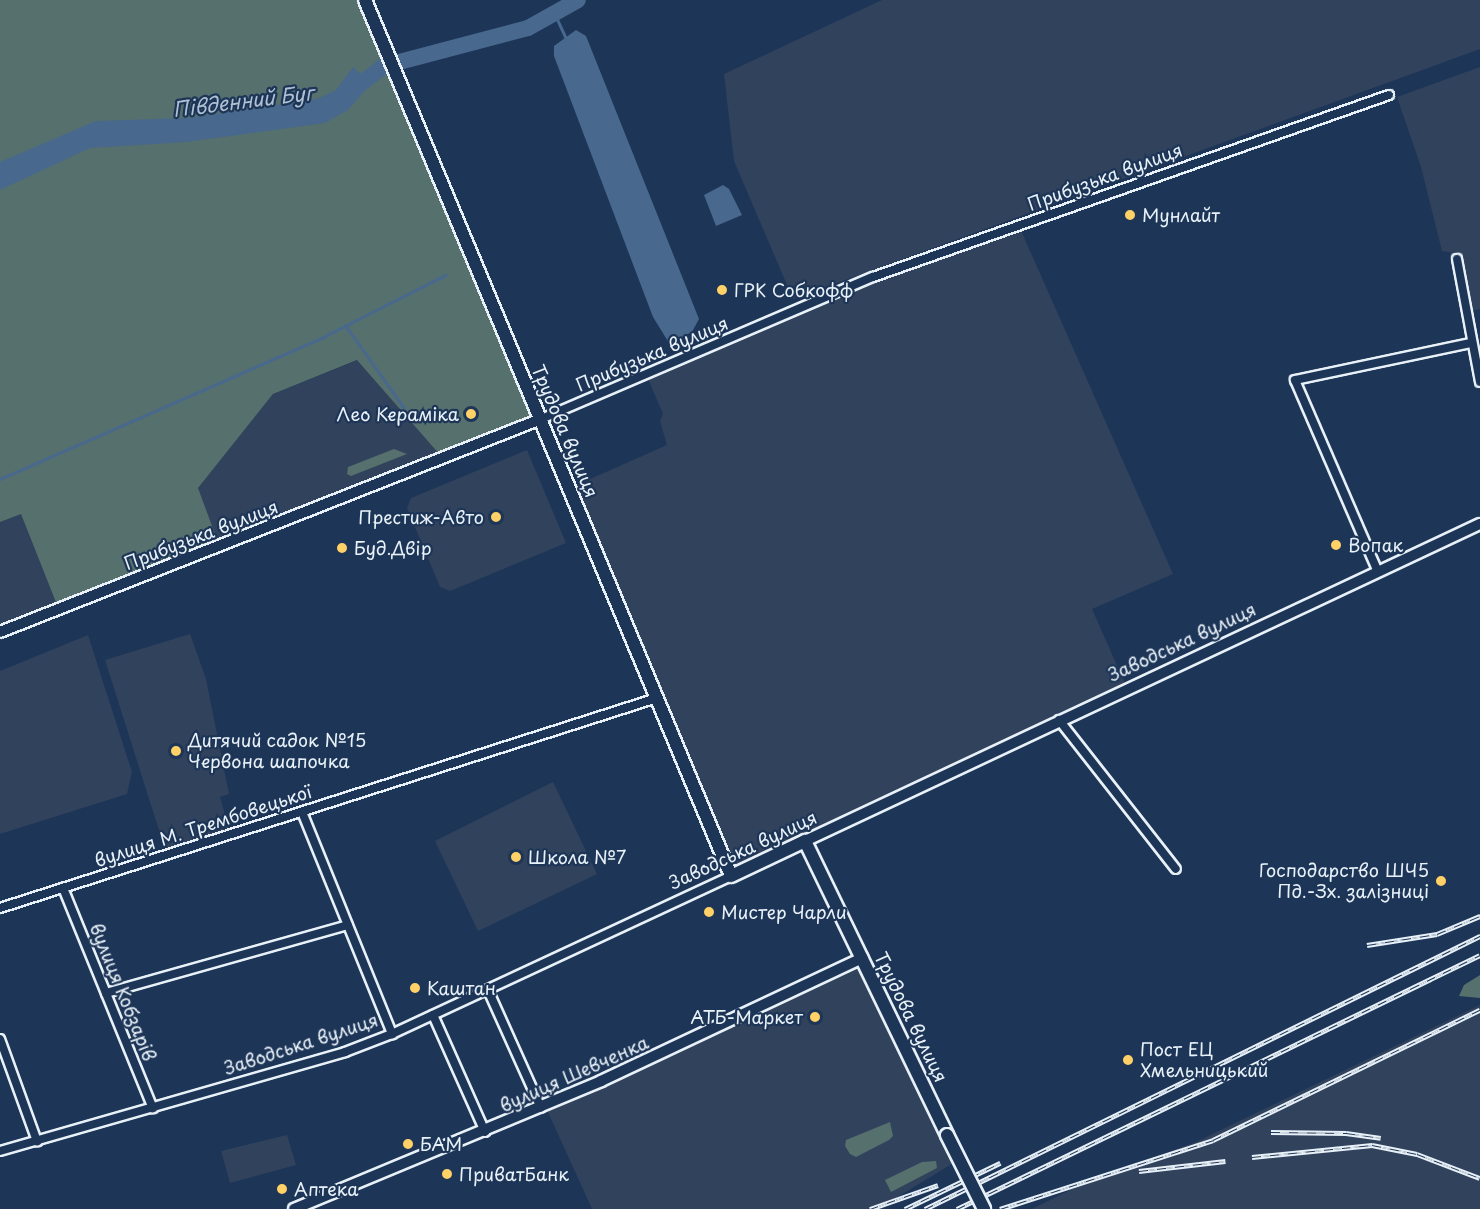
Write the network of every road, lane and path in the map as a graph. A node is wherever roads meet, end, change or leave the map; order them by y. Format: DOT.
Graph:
graph roads {
  1 [pos="365,0"];
  2 [pos="1389,95"];
  3 [pos="1457,259"];
  4 [pos="1470,343"];
  5 [pos="1480,382"];
  6 [pos="541,419"];
  7 [pos="1480,524"];
  8 [pos="1378,572"];
  9 [pos="0,632"];
  10 [pos="657,698"];
  11 [pos="1059,720"];
  12 [pos="302,812"];
  13 [pos="805,841"];
  14 [pos="1176,869"];
  15 [pos="731,876"];
  16 [pos="63,888"];
  17 [pos="0,908"];
  18 [pos="348,925"];
  19 [pos="862,958"];
  20 [pos="488,990"];
  21 [pos="106,993"];
  22 [pos="433,1015"];
  23 [pos="392,1034"];
  24 [pos="0,1039"];
  25 [pos="541,1107"];
  26 [pos="153,1108"];
  27 [pos="486,1132"];
  28 [pos="37,1141"];
  29 [pos="0,1151"];
  30 [pos="294,1209"];
  31 [pos="984,1209"];
  1 -- 6 [label="main road, Трудова вулиця"];
  2 -- 6 [label="street, Прибузька вулиця"];
  3 -- 4 [label="street"];
  4 -- 5 [label="street"];
  4 -- 8 [label="street"];
  6 -- 9 [label="street, Прибузька вулиця"];
  6 -- 10 [label="main road, Трудова вулиця"];
  7 -- 8 [label="street, Заводська вулиця"];
  8 -- 11 [label="street, Заводська вулиця"];
  10 -- 12 [label="street, вулиця М. Трембовецької"];
  10 -- 15 [label="main road, Трудова вулиця"];
  11 -- 13 [label="street, Заводська вулиця"];
  11 -- 14 [label="street"];
  12 -- 16 [label="street, вулиця М. Трембовецької"];
  12 -- 18 [label="street"];
  13 -- 15 [label="main road, Заводська вулиця"];
  13 -- 19 [label="main road, Трудова вулиця"];
  15 -- 20 [label="street, Заводська вулиця"];
  16 -- 17 [label="street, вулиця М. Трембовецької"];
  16 -- 21 [label="street, вулиця Кобзарів"];
  18 -- 21 [label="street"];
  18 -- 23 [label="street"];
  19 -- 25 [label="street, вулиця Шевченка"];
  19 -- 31 [label="main road, Трудова вулиця, bridge"];
  20 -- 22 [label="street, Заводська вулиця"];
  20 -- 25 [label="street"];
  21 -- 26 [label="street, вулиця Кобзарів"];
  22 -- 23 [label="street, Заводська вулиця"];
  22 -- 27 [label="street"];
  23 -- 26 [label="street, Заводська вулиця"];
  24 -- 28 [label="street"];
  25 -- 27 [label="street, вулиця Шевченка"];
  26 -- 28 [label="street, Заводська вулиця"];
  27 -- 30 [label="street, вулиця Шевченка"];
  28 -- 29 [label="street, Заводська вулиця"];
}
